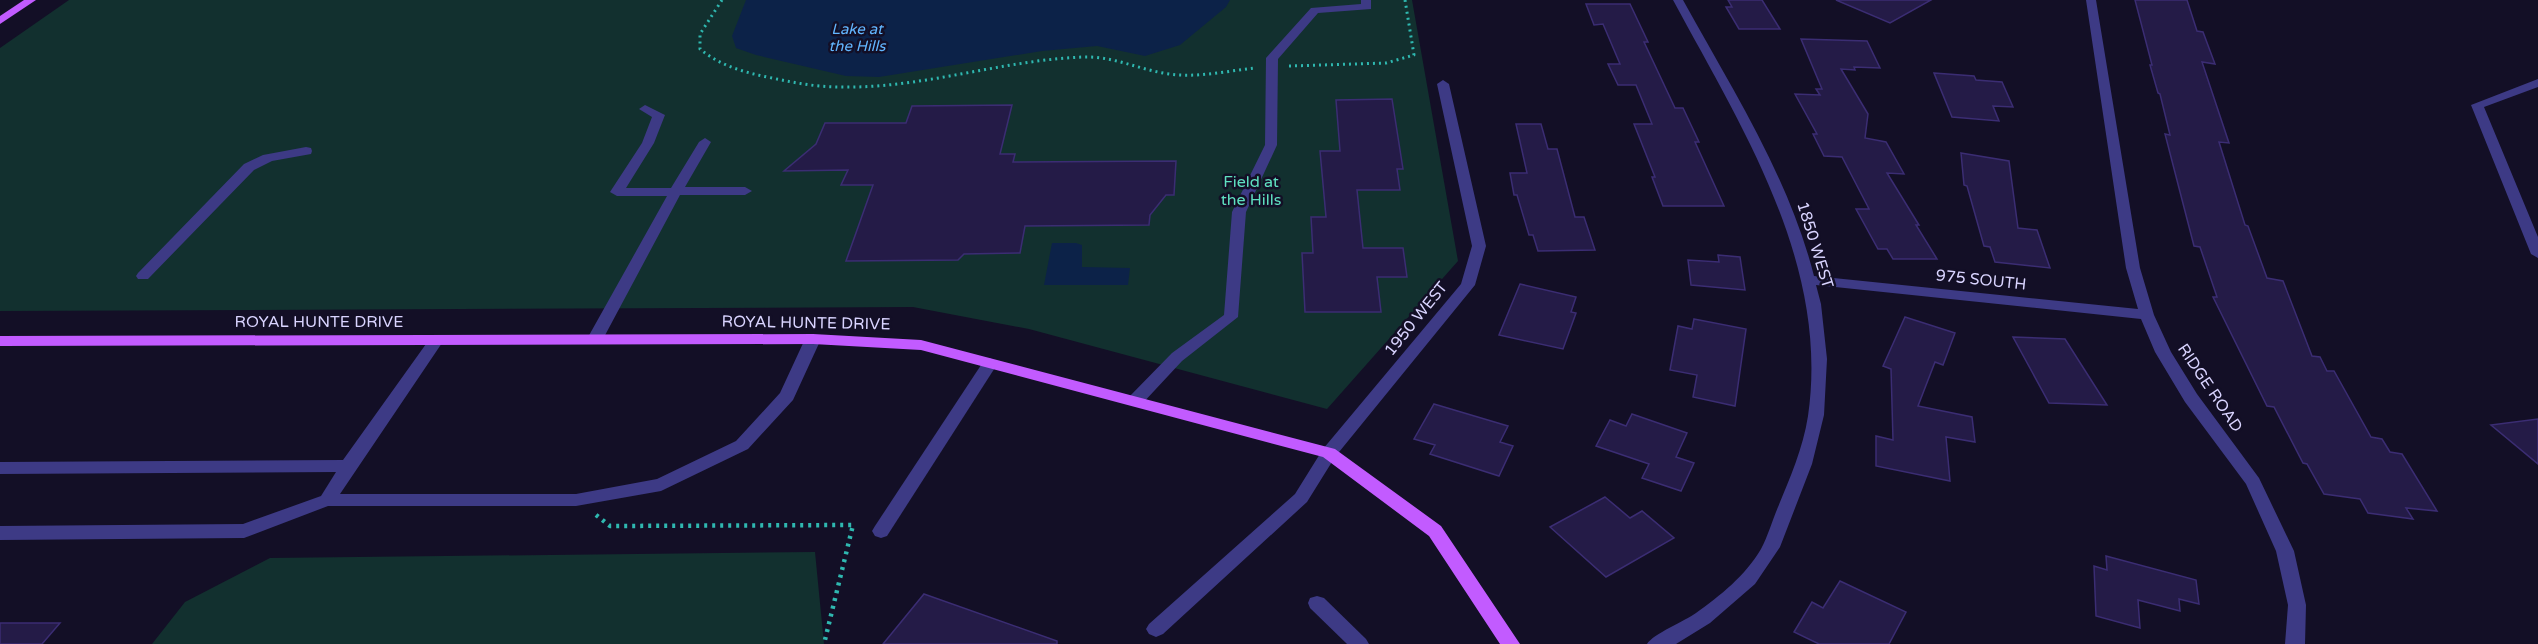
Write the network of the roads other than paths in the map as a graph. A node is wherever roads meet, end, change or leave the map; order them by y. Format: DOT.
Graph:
graph roads {
  1 [pos="31,0"];
  2 [pos="1366,0"];
  3 [pos="1678,0"];
  4 [pos="2091,0"];
  5 [pos="0,21"];
  6 [pos="2538,83"];
  7 [pos="1443,84"];
  8 [pos="645,110"];
  9 [pos="705,142"];
  10 [pos="306,151"];
  11 [pos="745,191"];
  12 [pos="674,192"];
  13 [pos="2538,254"];
  14 [pos="143,276"];
  15 [pos="1810,280"];
  16 [pos="2147,315"];
  17 [pos="595,339"];
  18 [pos="813,339"];
  19 [pos="436,340"];
  20 [pos="0,341"];
  21 [pos="990,363"];
  22 [pos="1135,402"];
  23 [pos="1329,453"];
  24 [pos="348,466"];
  25 [pos="0,468"];
  26 [pos="327,500"];
  27 [pos="881,531"];
  28 [pos="0,533"];
  29 [pos="1317,603"];
  30 [pos="1156,629"];
  31 [pos="1359,644"];
  32 [pos="1510,644"];
  33 [pos="1657,644"];
  34 [pos="2295,644"];
  1 -- 5 [label="main road"];
  2 -- 22 [label="street"];
  3 -- 15 [label="street, 1850 WEST"];
  4 -- 16 [label="street, RIDGE ROAD"];
  6 -- 13 [label="street"];
  7 -- 23 [label="street, 1950 WEST"];
  8 -- 12 [label="street"];
  9 -- 12 [label="street"];
  10 -- 14 [label="street"];
  11 -- 12 [label="street"];
  12 -- 17 [label="street"];
  15 -- 16 [label="street, 975 SOUTH"];
  15 -- 33 [label="street, 1850 WEST"];
  16 -- 34 [label="street, RIDGE ROAD"];
  17 -- 18 [label="main road, ROYAL HUNTE DRIVE"];
  17 -- 19 [label="main road, ROYAL HUNTE DRIVE"];
  18 -- 21 [label="main road, ROYAL HUNTE DRIVE"];
  18 -- 26 [label="street"];
  19 -- 20 [label="main road, ROYAL HUNTE DRIVE"];
  19 -- 24 [label="street"];
  21 -- 22 [label="main road, ROYAL HUNTE DRIVE"];
  21 -- 27 [label="street"];
  22 -- 23 [label="main road, ROYAL HUNTE DRIVE"];
  23 -- 30 [label="street, 1950 WEST"];
  23 -- 32 [label="main road, ROYAL HUNTE DRIVE"];
  24 -- 25 [label="street"];
  24 -- 26 [label="street"];
  26 -- 28 [label="street"];
  29 -- 31 [label="street"];
}
